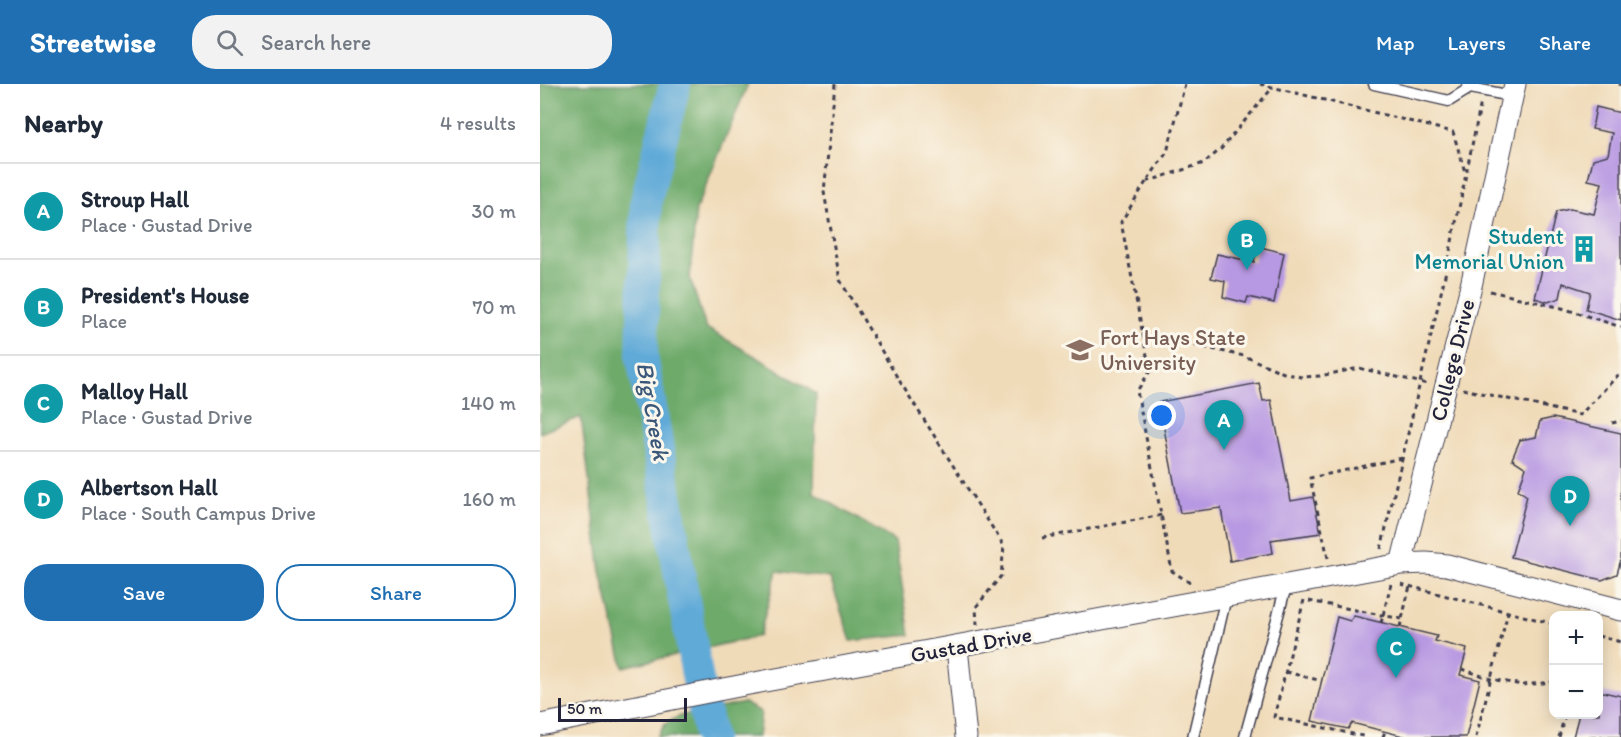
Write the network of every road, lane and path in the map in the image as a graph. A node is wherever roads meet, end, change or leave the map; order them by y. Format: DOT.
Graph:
graph roads {
  1 [pos="835,84"];
  2 [pos="1185,84"];
  3 [pos="1260,84"];
  4 [pos="1374,84"];
  5 [pos="1469,86"];
  6 [pos="1273,87"];
  7 [pos="1514,90"];
  8 [pos="1484,91"];
  9 [pos="1466,174"];
  10 [pos="1146,182"];
  11 [pos="1471,286"];
  12 [pos="1621,327"];
  13 [pos="1143,334"];
  14 [pos="1621,372"];
  15 [pos="1419,383"];
  16 [pos="1446,385"];
  17 [pos="1621,421"];
  18 [pos="1612,423"];
  19 [pos="1402,458"];
  20 [pos="1162,515"];
  21 [pos="1042,538"];
  22 [pos="1329,559"];
  23 [pos="1401,564"];
  24 [pos="1375,569"];
  25 [pos="1194,586"];
  26 [pos="1286,586"];
  27 [pos="1410,586"];
  28 [pos="1306,593"];
  29 [pos="1226,597"];
  30 [pos="1304,600"];
  31 [pos="1621,610"];
  32 [pos="1508,612"];
  33 [pos="1383,615"];
  34 [pos="1402,619"];
  35 [pos="1381,623"];
  36 [pos="1549,623"];
  37 [pos="1400,627"];
  38 [pos="1603,637"];
  39 [pos="980,642"];
  40 [pos="1621,642"];
  41 [pos="957,647"];
  42 [pos="1462,669"];
  43 [pos="1286,672"];
  44 [pos="1491,679"];
  45 [pos="1322,681"];
  46 [pos="1549,682"];
  47 [pos="1564,719"];
  48 [pos="540,725"];
  49 [pos="1385,731"];
  50 [pos="966,737"];
  51 [pos="1193,737"];
  52 [pos="1245,737"];
  53 [pos="1367,737"];
  54 [pos="1383,737"];
  55 [pos="1476,737"];
  56 [pos="1559,737"];
  1 -- 39 [label="path"];
  2 -- 10 [label="path"];
  3 -- 6 [label="path"];
  4 -- 5 [label="lane"];
  5 -- 8 [label="lane"];
  6 -- 9 [label="path"];
  6 -- 10 [label="path"];
  7 -- 8 [label="lane"];
  7 -- 11 [label="street, College Drive"];
  8 -- 9 [label="path"];
  9 -- 15 [label="path"];
  10 -- 13 [label="path"];
  11 -- 12 [label="path"];
  11 -- 16 [label="street, College Drive"];
  13 -- 15 [label="path"];
  13 -- 20 [label="path"];
  14 -- 16 [label="path"];
  15 -- 16 [label="path"];
  15 -- 19 [label="path"];
  16 -- 23 [label="street, College Drive"];
  17 -- 18 [label="path"];
  19 -- 22 [label="path"];
  19 -- 24 [label="path"];
  20 -- 21 [label="path"];
  20 -- 25 [label="path"];
  23 -- 24 [label="street, Gustad Drive"];
  23 -- 31 [label="street, Gustad Drive"];
  24 -- 26 [label="street, Gustad Drive"];
  26 -- 29 [label="street, Gustad Drive"];
  26 -- 52 [label="lane"];
  27 -- 32 [label="path"];
  27 -- 33 [label="path"];
  27 -- 34 [label="path"];
  28 -- 30 [label="path"];
  29 -- 39 [label="street, Gustad Drive"];
  29 -- 51 [label="lane"];
  30 -- 33 [label="path"];
  30 -- 43 [label="path"];
  32 -- 36 [label="path"];
  32 -- 44 [label="path"];
  33 -- 34 [label="path"];
  33 -- 35 [label="path"];
  34 -- 37 [label="path"];
  38 -- 40 [label="path"];
  39 -- 41 [label="street, Gustad Drive"];
  41 -- 48 [label="street, Gustad Drive"];
  41 -- 50 [label="street"];
  42 -- 44 [label="path"];
  43 -- 45 [label="path"];
  43 -- 53 [label="path"];
  44 -- 46 [label="path"];
  44 -- 55 [label="path"];
  47 -- 56 [label="path"];
  49 -- 54 [label="path"];
}
